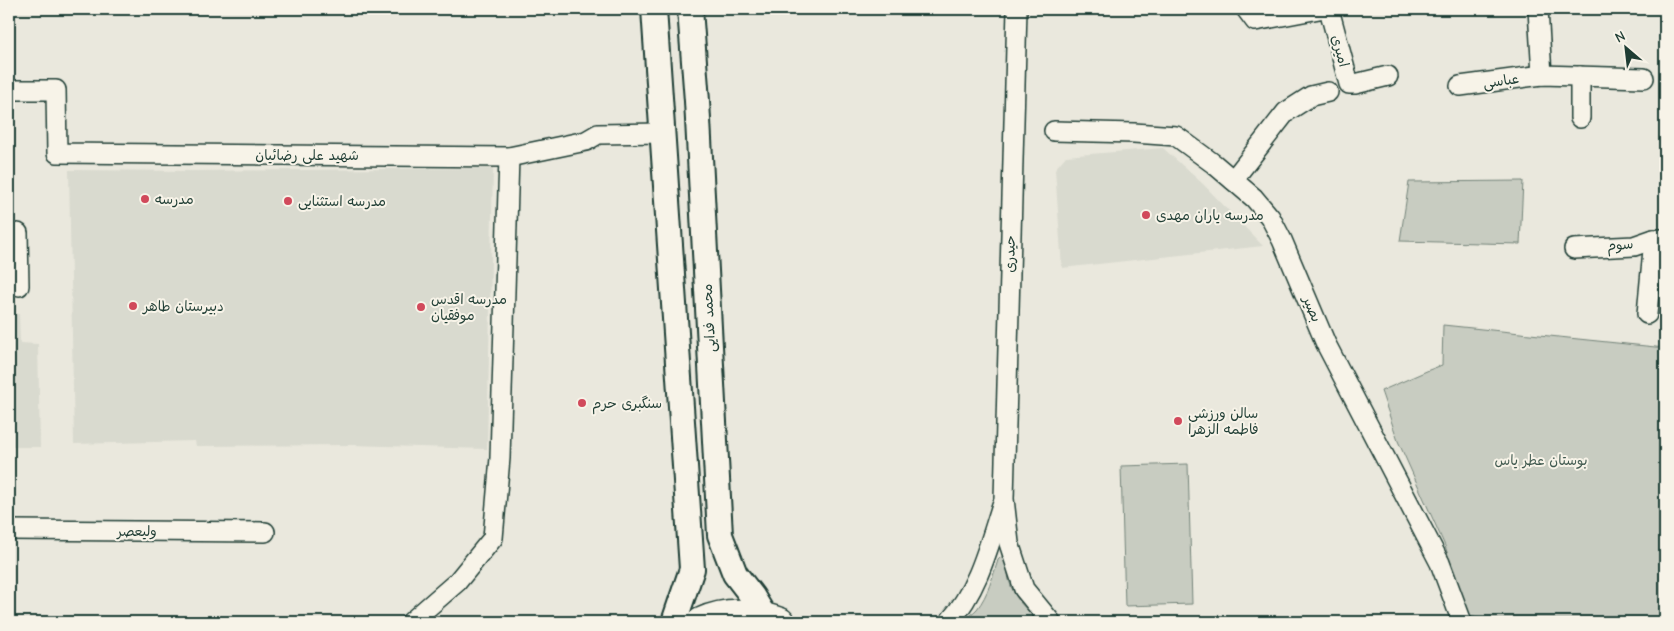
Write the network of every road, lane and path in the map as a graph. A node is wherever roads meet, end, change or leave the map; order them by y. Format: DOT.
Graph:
graph roads {
  1 [pos="654,9"];
  2 [pos="690,9"];
  3 [pos="1017,9"];
  4 [pos="1246,9"];
  5 [pos="1320,9"];
  6 [pos="1329,9"];
  7 [pos="1538,9"];
  8 [pos="1542,75"];
  9 [pos="1388,76"];
  10 [pos="1580,76"];
  11 [pos="1644,78"];
  12 [pos="1460,86"];
  13 [pos="9,90"];
  14 [pos="1328,92"];
  15 [pos="1580,118"];
  16 [pos="1054,131"];
  17 [pos="663,133"];
  18 [pos="510,157"];
  19 [pos="1233,180"];
  20 [pos="21,233"];
  21 [pos="1659,239"];
  22 [pos="1574,249"];
  23 [pos="19,286"];
  24 [pos="1648,314"];
  25 [pos="1004,499"];
  26 [pos="9,530"];
  27 [pos="266,532"];
  28 [pos="772,619"];
  29 [pos="411,622"];
  30 [pos="674,622"];
  31 [pos="701,622"];
  32 [pos="949,622"];
  33 [pos="1052,622"];
  34 [pos="1462,622"];
  1 -- 17 [label="street"];
  2 -- 28 [label="street, محمد فدایی"];
  3 -- 25 [label="street, حیدری"];
  4 -- 5 [label="street"];
  6 -- 9 [label="street, امیری"];
  7 -- 8 [label="street"];
  8 -- 10 [label="street, عباسی"];
  8 -- 12 [label="street, عباسی"];
  10 -- 11 [label="street, عباسی"];
  10 -- 15 [label="street"];
  13 -- 18 [label="street, شهید علی رضائیان"];
  14 -- 19 [label="street"];
  16 -- 19 [label="street, بصیر"];
  17 -- 18 [label="street, شهید علی رضائیان"];
  17 -- 30 [label="street"];
  18 -- 29 [label="street"];
  19 -- 34 [label="street, بصیر"];
  20 -- 23 [label="street"];
  21 -- 22 [label="street, سوم"];
  21 -- 24 [label="street"];
  25 -- 32 [label="street"];
  25 -- 33 [label="street"];
  26 -- 27 [label="street, ولیعصر"];
  28 -- 31 [label="highway"];
}
